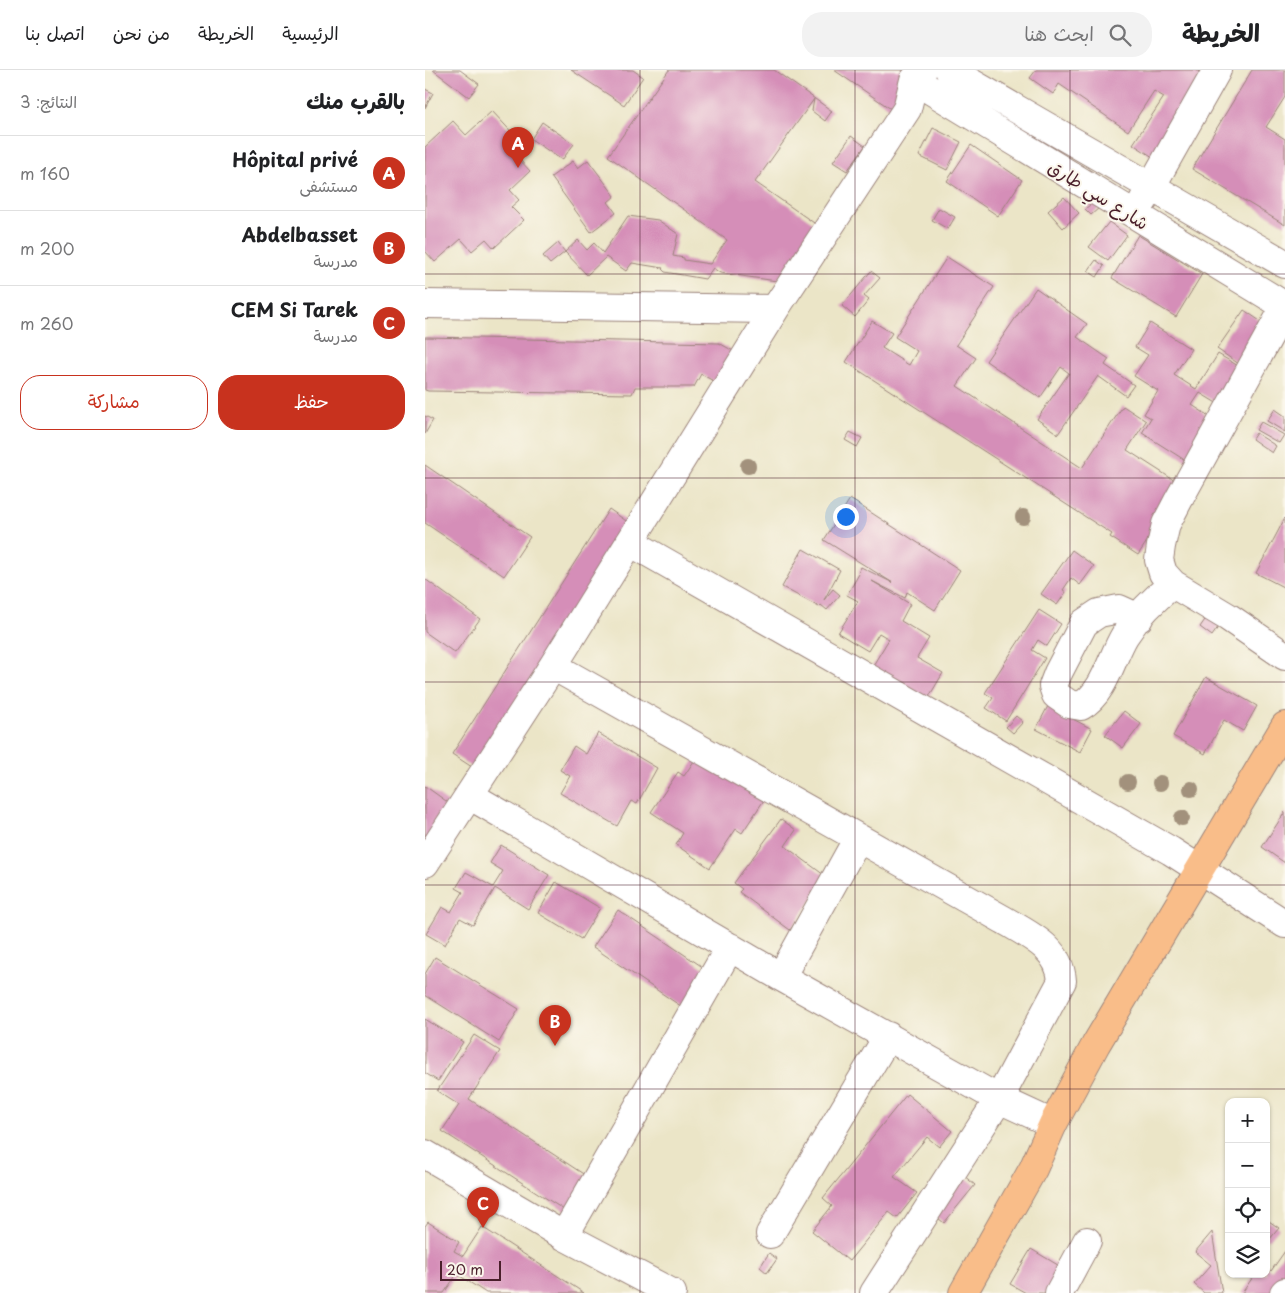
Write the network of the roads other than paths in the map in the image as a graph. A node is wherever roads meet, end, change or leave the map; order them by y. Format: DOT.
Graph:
graph roads {
  1 [pos="1217,70"];
  2 [pos="965,74"];
  3 [pos="919,75"];
  4 [pos="947,100"];
  5 [pos="907,109"];
  6 [pos="1151,186"];
  7 [pos="1135,215"];
  8 [pos="1285,264"];
  9 [pos="425,304"];
  10 [pos="1285,307"];
  11 [pos="775,309"];
  12 [pos="630,542"];
  13 [pos="1173,584"];
  14 [pos="1139,618"];
  15 [pos="1285,656"];
  16 [pos="553,666"];
  17 [pos="1285,726"];
  18 [pos="469,795"];
  19 [pos="857,838"];
  20 [pos="425,863"];
  21 [pos="1199,871"];
  22 [pos="1285,924"];
  23 [pos="730,947"];
  24 [pos="781,977"];
  25 [pos="888,1036"];
  26 [pos="999,1099"];
  27 [pos="1053,1124"];
  28 [pos="425,1154"];
  29 [pos="770,1234"];
  30 [pos="564,1236"];
  31 [pos="1087,1241"];
  32 [pos="672,1293"];
  33 [pos="874,1293"];
  34 [pos="963,1293"];
  35 [pos="1059,1293"];
  1 -- 6 [label="street"];
  2 -- 4 [label="street"];
  2 -- 6 [label="street, شارع سي طارق"];
  3 -- 4 [label="street, شارع سي طارق"];
  3 -- 5 [label="street"];
  4 -- 5 [label="street"];
  4 -- 7 [label="street, شارع سي طارق"];
  5 -- 11 [label="street"];
  6 -- 7 [label="street"];
  6 -- 8 [label="street, شارع سي طارق"];
  7 -- 10 [label="street, شارع سي طارق"];
  9 -- 11 [label="street"];
  10 -- 13 [label="street"];
  11 -- 12 [label="street"];
  12 -- 16 [label="street"];
  12 -- 21 [label="street"];
  13 -- 14 [label="street"];
  13 -- 15 [label="street"];
  16 -- 18 [label="street"];
  16 -- 19 [label="street"];
  17 -- 21 [label="main road"];
  18 -- 20 [label="street"];
  18 -- 23 [label="street"];
  19 -- 24 [label="street"];
  19 -- 26 [label="street"];
  21 -- 22 [label="street"];
  21 -- 27 [label="main road"];
  23 -- 24 [label="street"];
  23 -- 30 [label="street"];
  24 -- 25 [label="street"];
  25 -- 26 [label="street"];
  25 -- 29 [label="street"];
  26 -- 27 [label="street"];
  26 -- 33 [label="street"];
  27 -- 34 [label="main road"];
  28 -- 30 [label="street"];
  30 -- 32 [label="street"];
  31 -- 35 [label="street"];
}
